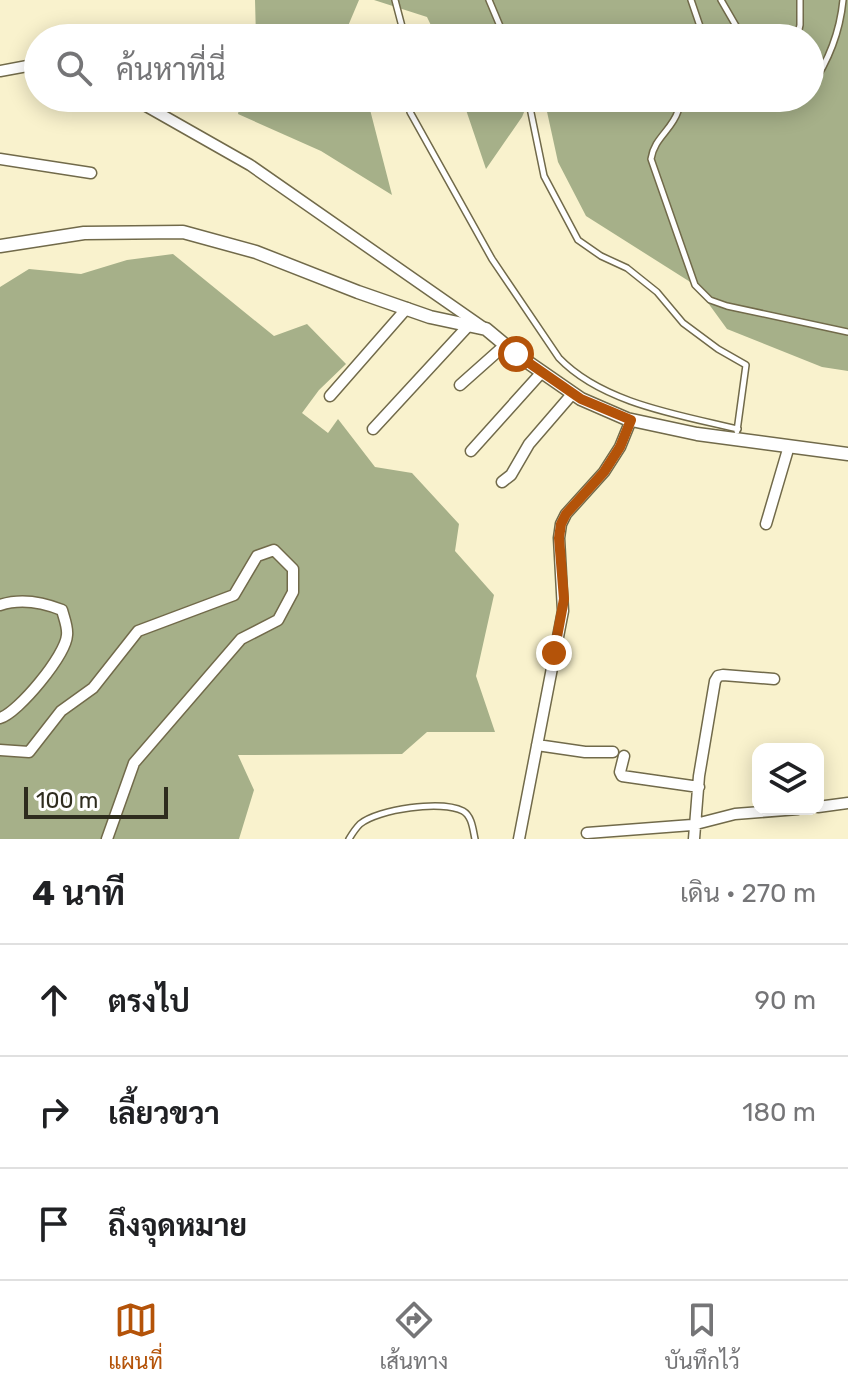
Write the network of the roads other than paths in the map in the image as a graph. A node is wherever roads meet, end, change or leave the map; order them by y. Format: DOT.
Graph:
graph roads {
  1 [pos="395,0"];
  2 [pos="489,0"];
  3 [pos="691,0"];
  4 [pos="721,0"];
  5 [pos="800,0"];
  6 [pos="843,0"];
  7 [pos="401,24"];
  8 [pos="499,24"];
  9 [pos="699,24"];
  10 [pos="735,24"];
  11 [pos="800,24"];
  12 [pos="824,63"];
  13 [pos="24,67"];
  14 [pos="0,71"];
  15 [pos="157,112"];
  16 [pos="410,112"];
  17 [pos="531,112"];
  18 [pos="678,112"];
  19 [pos="0,159"];
  20 [pos="91,173"];
  21 [pos="0,246"];
  22 [pos="407,308"];
  23 [pos="469,325"];
  24 [pos="486,329"];
  25 [pos="848,332"];
  26 [pos="505,345"];
  27 [pos="542,372"];
  28 [pos="460,385"];
  29 [pos="573,393"];
  30 [pos="330,396"];
  31 [pos="631,420"];
  32 [pos="373,429"];
  33 [pos="737,434"];
  34 [pos="789,446"];
  35 [pos="471,451"];
  36 [pos="848,454"];
  37 [pos="502,482"];
  38 [pos="766,524"];
  39 [pos="0,605"];
  40 [pos="774,679"];
  41 [pos="0,718"];
  42 [pos="537,745"];
  43 [pos="0,750"];
  44 [pos="699,787"];
  45 [pos="848,803"];
  46 [pos="824,806"];
  47 [pos="752,813"];
  48 [pos="696,824"];
  49 [pos="587,833"];
  50 [pos="107,839"];
  51 [pos="349,839"];
  52 [pos="475,839"];
  53 [pos="519,839"];
  54 [pos="694,839"];
  1 -- 7 [label="lane"];
  2 -- 8 [label="lane"];
  3 -- 9 [label="lane"];
  4 -- 10 [label="lane"];
  5 -- 11 [label="lane"];
  6 -- 12 [label="lane"];
  13 -- 14 [label="street"];
  15 -- 24 [label="street"];
  16 -- 33 [label="lane"];
  17 -- 33 [label="lane"];
  18 -- 25 [label="lane"];
  19 -- 20 [label="street"];
  21 -- 22 [label="street"];
  22 -- 23 [label="street"];
  22 -- 30 [label="street"];
  23 -- 24 [label="street"];
  23 -- 32 [label="street"];
  24 -- 26 [label="street"];
  26 -- 27 [label="street"];
  26 -- 28 [label="street"];
  27 -- 29 [label="street"];
  27 -- 35 [label="street"];
  29 -- 31 [label="street"];
  29 -- 37 [label="street"];
  31 -- 33 [label="street"];
  31 -- 42 [label="street"];
  33 -- 34 [label="street"];
  34 -- 36 [label="street"];
  34 -- 38 [label="street"];
  39 -- 41 [label="street"];
  40 -- 44 [label="street"];
  42 -- 44 [label="street"];
  42 -- 53 [label="street"];
  43 -- 50 [label="street"];
  44 -- 48 [label="street"];
  45 -- 46 [label="street"];
  47 -- 48 [label="street"];
  48 -- 49 [label="street"];
  48 -- 54 [label="street"];
  51 -- 52 [label="lane"];
}
